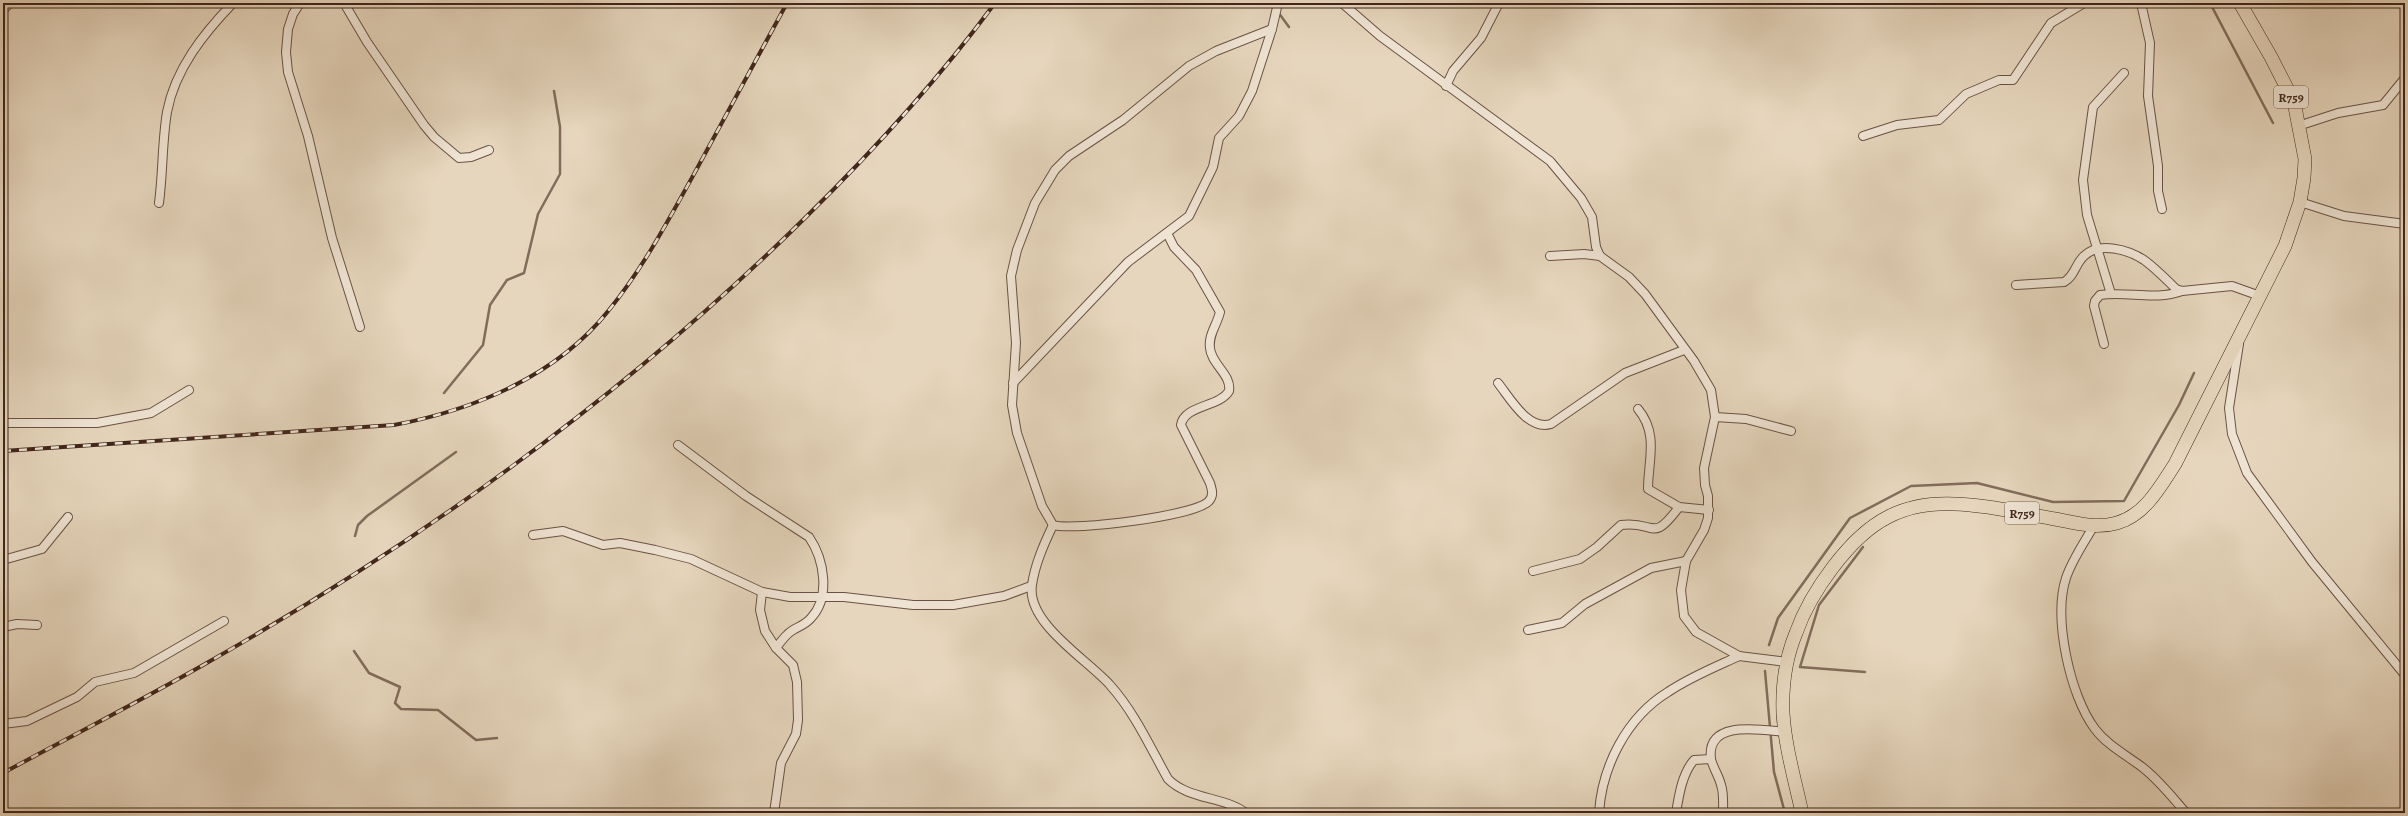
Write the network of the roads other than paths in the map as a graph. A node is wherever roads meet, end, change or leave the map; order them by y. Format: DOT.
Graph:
graph roads {
  1 [pos="10,3"];
  2 [pos="233,3"];
  3 [pos="300,3"];
  4 [pos="344,3"];
  5 [pos="1278,3"];
  6 [pos="1342,3"];
  7 [pos="1499,3"];
  8 [pos="2084,3"];
  9 [pos="2140,3"];
  10 [pos="2240,3"];
  11 [pos="3,10"];
  12 [pos="1272,29"];
  13 [pos="2124,73"];
  14 [pos="2405,78"];
  15 [pos="1446,86"];
  16 [pos="2298,126"];
  17 [pos="1863,136"];
  18 [pos="489,150"];
  19 [pos="2300,202"];
  20 [pos="159,203"];
  21 [pos="2162,209"];
  22 [pos="2405,224"];
  23 [pos="1167,233"];
  24 [pos="2097,249"];
  25 [pos="1550,256"];
  26 [pos="1600,256"];
  27 [pos="2016,285"];
  28 [pos="2182,291"];
  29 [pos="2111,294"];
  30 [pos="2260,296"];
  31 [pos="360,327"];
  32 [pos="2242,331"];
  33 [pos="2104,344"];
  34 [pos="1684,350"];
  35 [pos="1498,383"];
  36 [pos="1013,384"];
  37 [pos="189,390"];
  38 [pos="1638,410"];
  39 [pos="1715,417"];
  40 [pos="3,423"];
  41 [pos="1791,431"];
  42 [pos="678,445"];
  43 [pos="1680,507"];
  44 [pos="1709,510"];
  45 [pos="68,517"];
  46 [pos="1053,525"];
  47 [pos="2093,527"];
  48 [pos="533,535"];
  49 [pos="3,560"];
  50 [pos="1686,561"];
  51 [pos="1533,571"];
  52 [pos="1031,586"];
  53 [pos="762,592"];
  54 [pos="823,596"];
  55 [pos="224,621"];
  56 [pos="37,625"];
  57 [pos="3,627"];
  58 [pos="1528,630"];
  59 [pos="776,648"];
  60 [pos="1739,656"];
  61 [pos="1787,662"];
  62 [pos="2405,675"];
  63 [pos="3,724"];
  64 [pos="1785,732"];
  65 [pos="1711,759"];
  66 [pos="774,813"];
  67 [pos="1246,813"];
  68 [pos="1599,813"];
  69 [pos="1676,813"];
  70 [pos="1724,813"];
  71 [pos="1802,813"];
  72 [pos="2186,813"];
  1 -- 11 [label="street"];
  2 -- 20 [label="street"];
  3 -- 31 [label="street"];
  4 -- 18 [label="street"];
  5 -- 12 [label="street"];
  6 -- 15 [label="street"];
  7 -- 15 [label="street"];
  8 -- 17 [label="street"];
  9 -- 21 [label="street"];
  10 -- 16 [label="main road, R759"];
  12 -- 23 [label="street"];
  12 -- 36 [label="street"];
  13 -- 24 [label="street"];
  14 -- 16 [label="street"];
  15 -- 26 [label="street"];
  16 -- 19 [label="main road, R759"];
  19 -- 22 [label="street"];
  19 -- 30 [label="main road, R759"];
  23 -- 36 [label="street"];
  23 -- 46 [label="street"];
  24 -- 27 [label="street"];
  24 -- 28 [label="street"];
  24 -- 29 [label="street"];
  25 -- 26 [label="street"];
  26 -- 34 [label="street"];
  28 -- 29 [label="street"];
  28 -- 30 [label="street"];
  29 -- 33 [label="street"];
  30 -- 32 [label="main road, R759"];
  32 -- 47 [label="main road, R759"];
  32 -- 62 [label="street"];
  34 -- 35 [label="street"];
  34 -- 39 [label="street"];
  36 -- 46 [label="street"];
  37 -- 40 [label="street"];
  38 -- 43 [label="street"];
  39 -- 41 [label="street"];
  39 -- 44 [label="street"];
  42 -- 54 [label="street"];
  43 -- 44 [label="street"];
  43 -- 51 [label="street"];
  44 -- 50 [label="street"];
  45 -- 49 [label="street"];
  46 -- 52 [label="street"];
  47 -- 61 [label="main road, R759"];
  47 -- 72 [label="street"];
  48 -- 53 [label="street"];
  50 -- 58 [label="street"];
  50 -- 60 [label="street"];
  52 -- 54 [label="street"];
  52 -- 67 [label="street"];
  53 -- 54 [label="street"];
  53 -- 59 [label="street"];
  54 -- 59 [label="street"];
  55 -- 63 [label="street"];
  56 -- 57 [label="street"];
  59 -- 66 [label="street"];
  60 -- 61 [label="street"];
  60 -- 68 [label="street"];
  61 -- 64 [label="main road, R759"];
  64 -- 65 [label="street"];
  64 -- 71 [label="main road, R759"];
  65 -- 69 [label="street"];
  65 -- 70 [label="street"];
}
